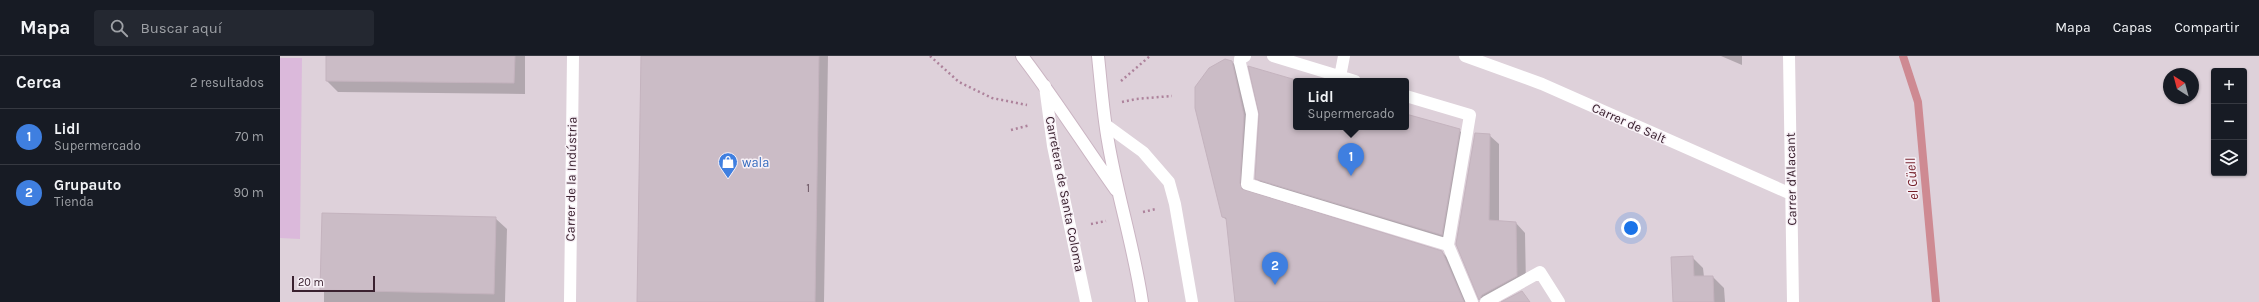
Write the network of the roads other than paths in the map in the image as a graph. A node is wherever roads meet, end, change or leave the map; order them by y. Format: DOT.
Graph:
graph roads {
  1 [pos="573,56"];
  2 [pos="1022,56"];
  3 [pos="1098,56"];
  4 [pos="1273,56"];
  5 [pos="1344,56"];
  6 [pos="1466,56"];
  7 [pos="1789,56"];
  8 [pos="1242,60"];
  9 [pos="1340,77"];
  10 [pos="1344,78"];
  11 [pos="1045,86"];
  12 [pos="1409,97"];
  13 [pos="1106,125"];
  14 [pos="1119,194"];
  15 [pos="1791,194"];
  16 [pos="1448,245"];
  17 [pos="570,302"];
  18 [pos="1086,302"];
  19 [pos="1142,302"];
  20 [pos="1192,302"];
  21 [pos="1472,302"];
  22 [pos="1486,302"];
  23 [pos="1559,302"];
  24 [pos="1793,302"];
  1 -- 17 [label="street, Carrer de la Indústria"];
  2 -- 11 [label="street, Carretera de Santa Coloma"];
  3 -- 13 [label="street, Carretera de Santa Coloma"];
  4 -- 9 [label="street"];
  5 -- 9 [label="street"];
  6 -- 15 [label="street, Carrer de Salt"];
  7 -- 15 [label="street, Carrer d'Alacant"];
  8 -- 16 [label="street"];
  9 -- 10 [label="street"];
  11 -- 14 [label="street, Carretera de Santa Coloma"];
  11 -- 18 [label="street, Carretera de Santa Coloma"];
  12 -- 16 [label="street"];
  13 -- 14 [label="street, Carretera de Santa Coloma"];
  13 -- 20 [label="street"];
  14 -- 19 [label="street, Carretera de Santa Coloma"];
  15 -- 24 [label="street, Carrer d'Alacant"];
  16 -- 21 [label="street"];
  22 -- 23 [label="street"];
}
